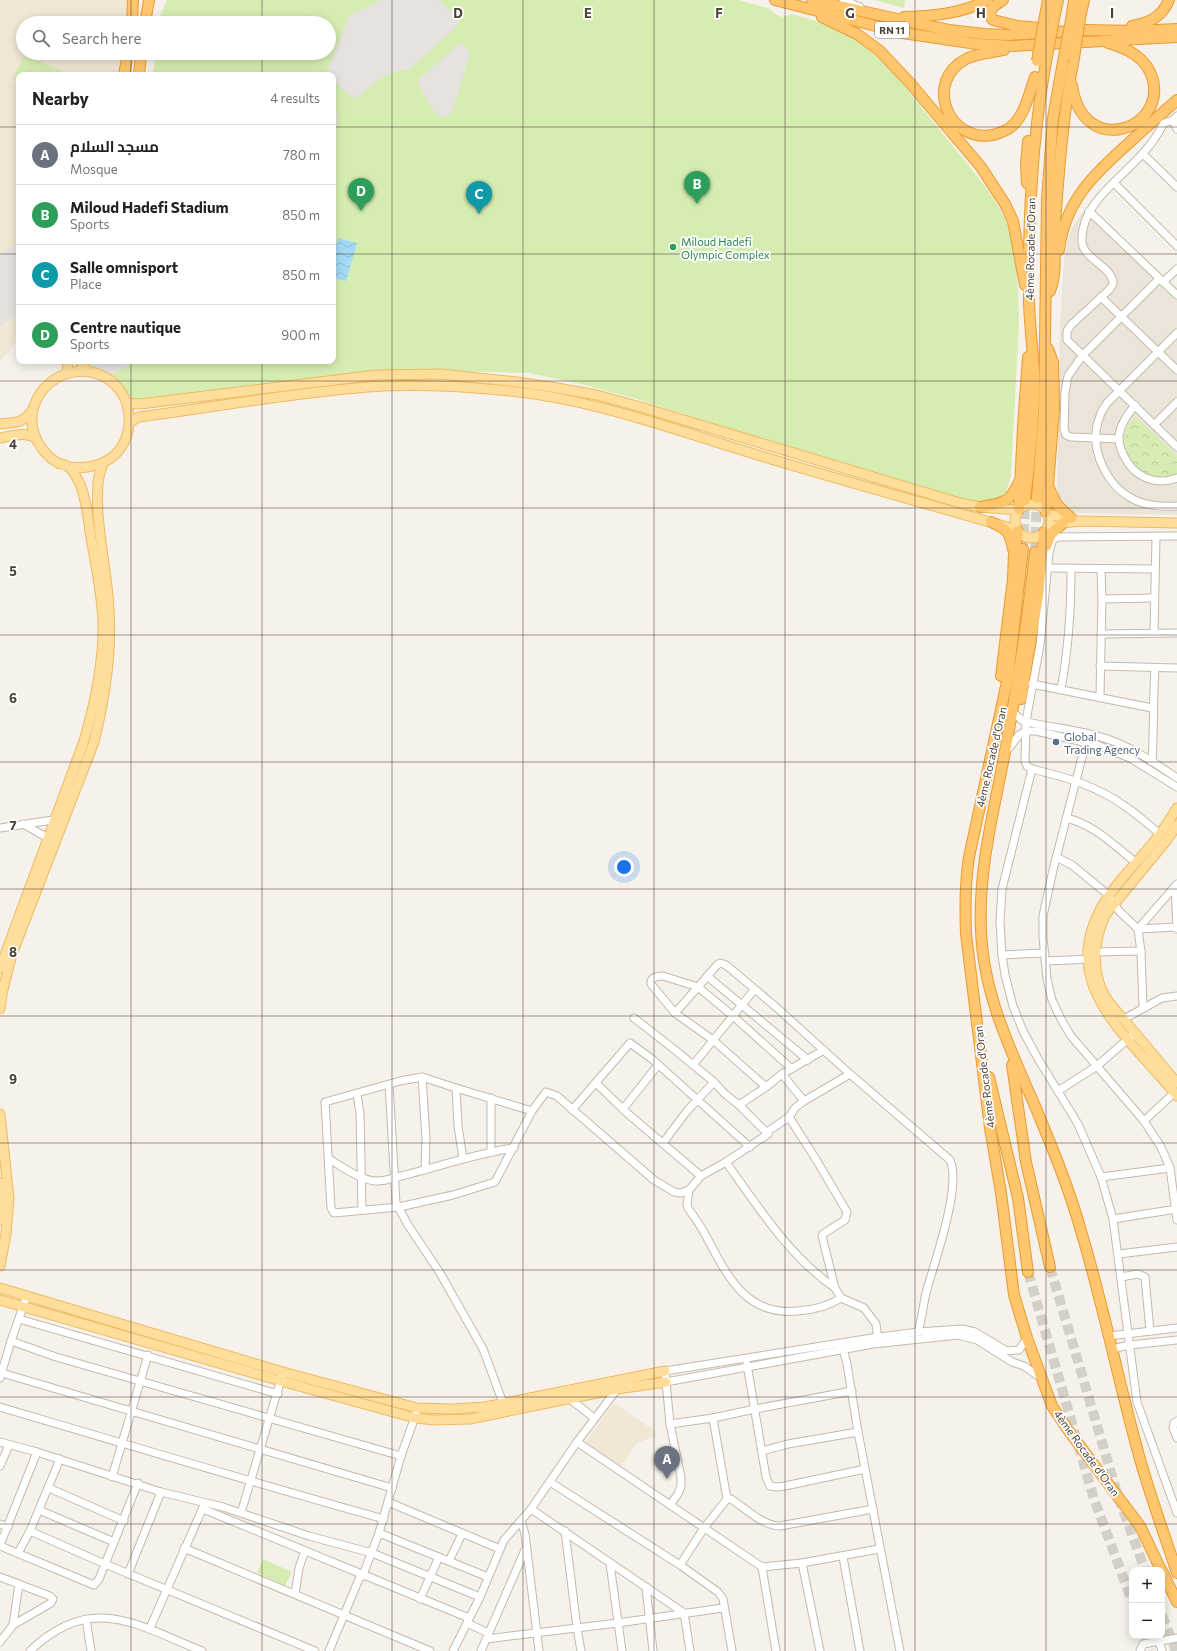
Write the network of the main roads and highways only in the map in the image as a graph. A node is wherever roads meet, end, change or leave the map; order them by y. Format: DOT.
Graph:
graph roads {
  1 [pos="134,0"];
  2 [pos="149,0"];
  3 [pos="775,0"];
  4 [pos="812,0"];
  5 [pos="987,0"];
  6 [pos="1003,0"];
  7 [pos="1048,0"];
  8 [pos="1058,0"];
  9 [pos="1074,0"];
  10 [pos="1084,0"];
  11 [pos="1169,0"];
  12 [pos="792,5"];
  13 [pos="880,15"];
  14 [pos="133,16"];
  15 [pos="146,16"];
  16 [pos="1075,19"];
  17 [pos="1177,29"];
  18 [pos="1086,30"];
  19 [pos="1109,30"];
  20 [pos="1177,37"];
  21 [pos="1103,41"];
  22 [pos="1012,46"];
  23 [pos="127,60"];
  24 [pos="140,60"];
  25 [pos="1042,62"];
  26 [pos="125,72"];
  27 [pos="139,72"];
  28 [pos="1035,77"];
  29 [pos="1070,78"];
  30 [pos="1177,100"];
  31 [pos="1031,196"];
  32 [pos="1054,273"];
  33 [pos="1029,299"];
  34 [pos="1046,302"];
  35 [pos="1031,335"];
  36 [pos="1045,343"];
  37 [pos="68,364"];
  38 [pos="82,364"];
  39 [pos="87,371"];
  40 [pos="67,373"];
  41 [pos="500,380"];
  42 [pos="501,390"];
  43 [pos="127,403"];
  44 [pos="33,409"];
  45 [pos="130,422"];
  46 [pos="0,424"];
  47 [pos="0,438"];
  48 [pos="36,438"];
  49 [pos="103,463"];
  50 [pos="70,467"];
  51 [pos="1020,478"];
  52 [pos="1047,483"];
  53 [pos="1037,498"];
  54 [pos="1025,500"];
  55 [pos="980,507"];
  56 [pos="1019,509"];
  57 [pos="1047,513"];
  58 [pos="1071,521"];
  59 [pos="991,522"];
  60 [pos="1177,523"];
  61 [pos="1018,531"];
  62 [pos="1045,531"];
  63 [pos="1019,550"];
  64 [pos="1039,554"];
  65 [pos="1002,764"];
  66 [pos="1177,808"];
  67 [pos="60,819"];
  68 [pos="1177,825"];
  69 [pos="52,839"];
  70 [pos="1111,900"];
  71 [pos="2,953"];
  72 [pos="1093,957"];
  73 [pos="0,968"];
  74 [pos="0,1009"];
  75 [pos="980,1040"];
  76 [pos="1011,1052"];
  77 [pos="1177,1083"];
  78 [pos="1176,1094"];
  79 [pos="0,1114"];
  80 [pos="0,1183"];
  81 [pos="0,1220"];
  82 [pos="0,1266"];
  83 [pos="1050,1268"];
  84 [pos="1028,1272"];
  85 [pos="0,1288"];
  86 [pos="0,1300"];
  87 [pos="664,1371"];
  88 [pos="282,1377"];
  89 [pos="666,1382"];
  90 [pos="1160,1567"];
  91 [pos="1177,1573"];
  92 [pos="1165,1577"];
  93 [pos="1177,1602"];
  1 -- 14 [label="highway"];
  2 -- 15 [label="highway"];
  3 -- 12 [label="highway, RN 11"];
  4 -- 13 [label="highway, RN 11"];
  5 -- 13 [label="highway"];
  6 -- 18 [label="highway"];
  7 -- 25 [label="highway, bridge"];
  8 -- 25 [label="highway, 4ème Rocade d'Oran, bridge"];
  9 -- 16 [label="highway, 4ème Rocade d'Oran"];
  10 -- 16 [label="highway"];
  11 -- 19 [label="highway"];
  12 -- 22 [label="highway, RN 11"];
  12 -- 33 [label="highway"];
  13 -- 18 [label="highway, RN 11"];
  16 -- 29 [label="highway, bridge"];
  16 -- 34 [label="highway, 4ème Rocade d'Oran, bridge"];
  17 -- 19 [label="highway, RN 11"];
  18 -- 19 [label="highway, RN 11"];
  20 -- 21 [label="highway, RN 11"];
  21 -- 22 [label="highway, RN 11"];
  21 -- 29 [label="highway"];
  22 -- 28 [label="highway"];
  23 -- 26 [label="highway"];
  24 -- 27 [label="highway"];
  25 -- 28 [label="highway"];
  25 -- 31 [label="highway, 4ème Rocade d'Oran"];
  28 -- 31 [label="highway"];
  29 -- 32 [label="highway"];
  30 -- 32 [label="highway"];
  31 -- 33 [label="highway, 4ème Rocade d'Oran"];
  32 -- 34 [label="highway"];
  33 -- 35 [label="highway, 4ème Rocade d'Oran"];
  34 -- 36 [label="highway, 4ème Rocade d'Oran"];
  35 -- 51 [label="highway"];
  35 -- 54 [label="highway, 4ème Rocade d'Oran"];
  36 -- 52 [label="highway"];
  36 -- 53 [label="highway, 4ème Rocade d'Oran"];
  37 -- 40 [label="main road"];
  38 -- 39 [label="main road"];
  39 -- 40 [label="main road"];
  39 -- 43 [label="main road"];
  40 -- 44 [label="main road"];
  41 -- 42 [label="main road"];
  41 -- 43 [label="main road"];
  41 -- 55 [label="main road"];
  42 -- 45 [label="main road"];
  42 -- 59 [label="main road"];
  43 -- 45 [label="main road"];
  44 -- 46 [label="main road"];
  44 -- 48 [label="main road"];
  45 -- 49 [label="main road"];
  47 -- 48 [label="main road"];
  48 -- 50 [label="main road"];
  49 -- 50 [label="main road"];
  49 -- 67 [label="main road"];
  50 -- 67 [label="main road"];
  51 -- 55 [label="highway"];
  51 -- 56 [label="highway"];
  52 -- 57 [label="highway"];
  52 -- 58 [label="highway"];
  55 -- 56 [label="main road"];
  56 -- 57 [label="main road"];
  56 -- 61 [label="main road"];
  57 -- 58 [label="main road"];
  57 -- 62 [label="main road"];
  58 -- 60 [label="main road"];
  58 -- 62 [label="main road"];
  58 -- 64 [label="highway"];
  59 -- 61 [label="main road"];
  59 -- 63 [label="highway"];
  61 -- 62 [label="main road"];
  61 -- 63 [label="highway, 4ème Rocade d'Oran"];
  62 -- 64 [label="highway"];
  63 -- 75 [label="highway, 4ème Rocade d'Oran"];
  64 -- 65 [label="highway, 4ème Rocade d'Oran"];
  64 -- 65 [label="highway"];
  65 -- 76 [label="highway, 4ème Rocade d'Oran"];
  66 -- 70 [label="main road"];
  67 -- 69 [label="main road"];
  68 -- 70 [label="main road"];
  69 -- 71 [label="main road"];
  69 -- 74 [label="main road"];
  70 -- 72 [label="main road"];
  71 -- 73 [label="main road"];
  72 -- 77 [label="main road"];
  72 -- 78 [label="main road"];
  75 -- 84 [label="highway"];
  75 -- 90 [label="highway, 4ème Rocade d'Oran"];
  76 -- 83 [label="highway"];
  76 -- 91 [label="highway, 4ème Rocade d'Oran"];
  79 -- 82 [label="main road"];
  80 -- 81 [label="main road"];
  85 -- 88 [label="main road"];
  86 -- 88 [label="main road"];
  87 -- 88 [label="main road"];
  88 -- 89 [label="main road"];
  92 -- 93 [label="highway, 4ème Rocade d'Oran"];
}
